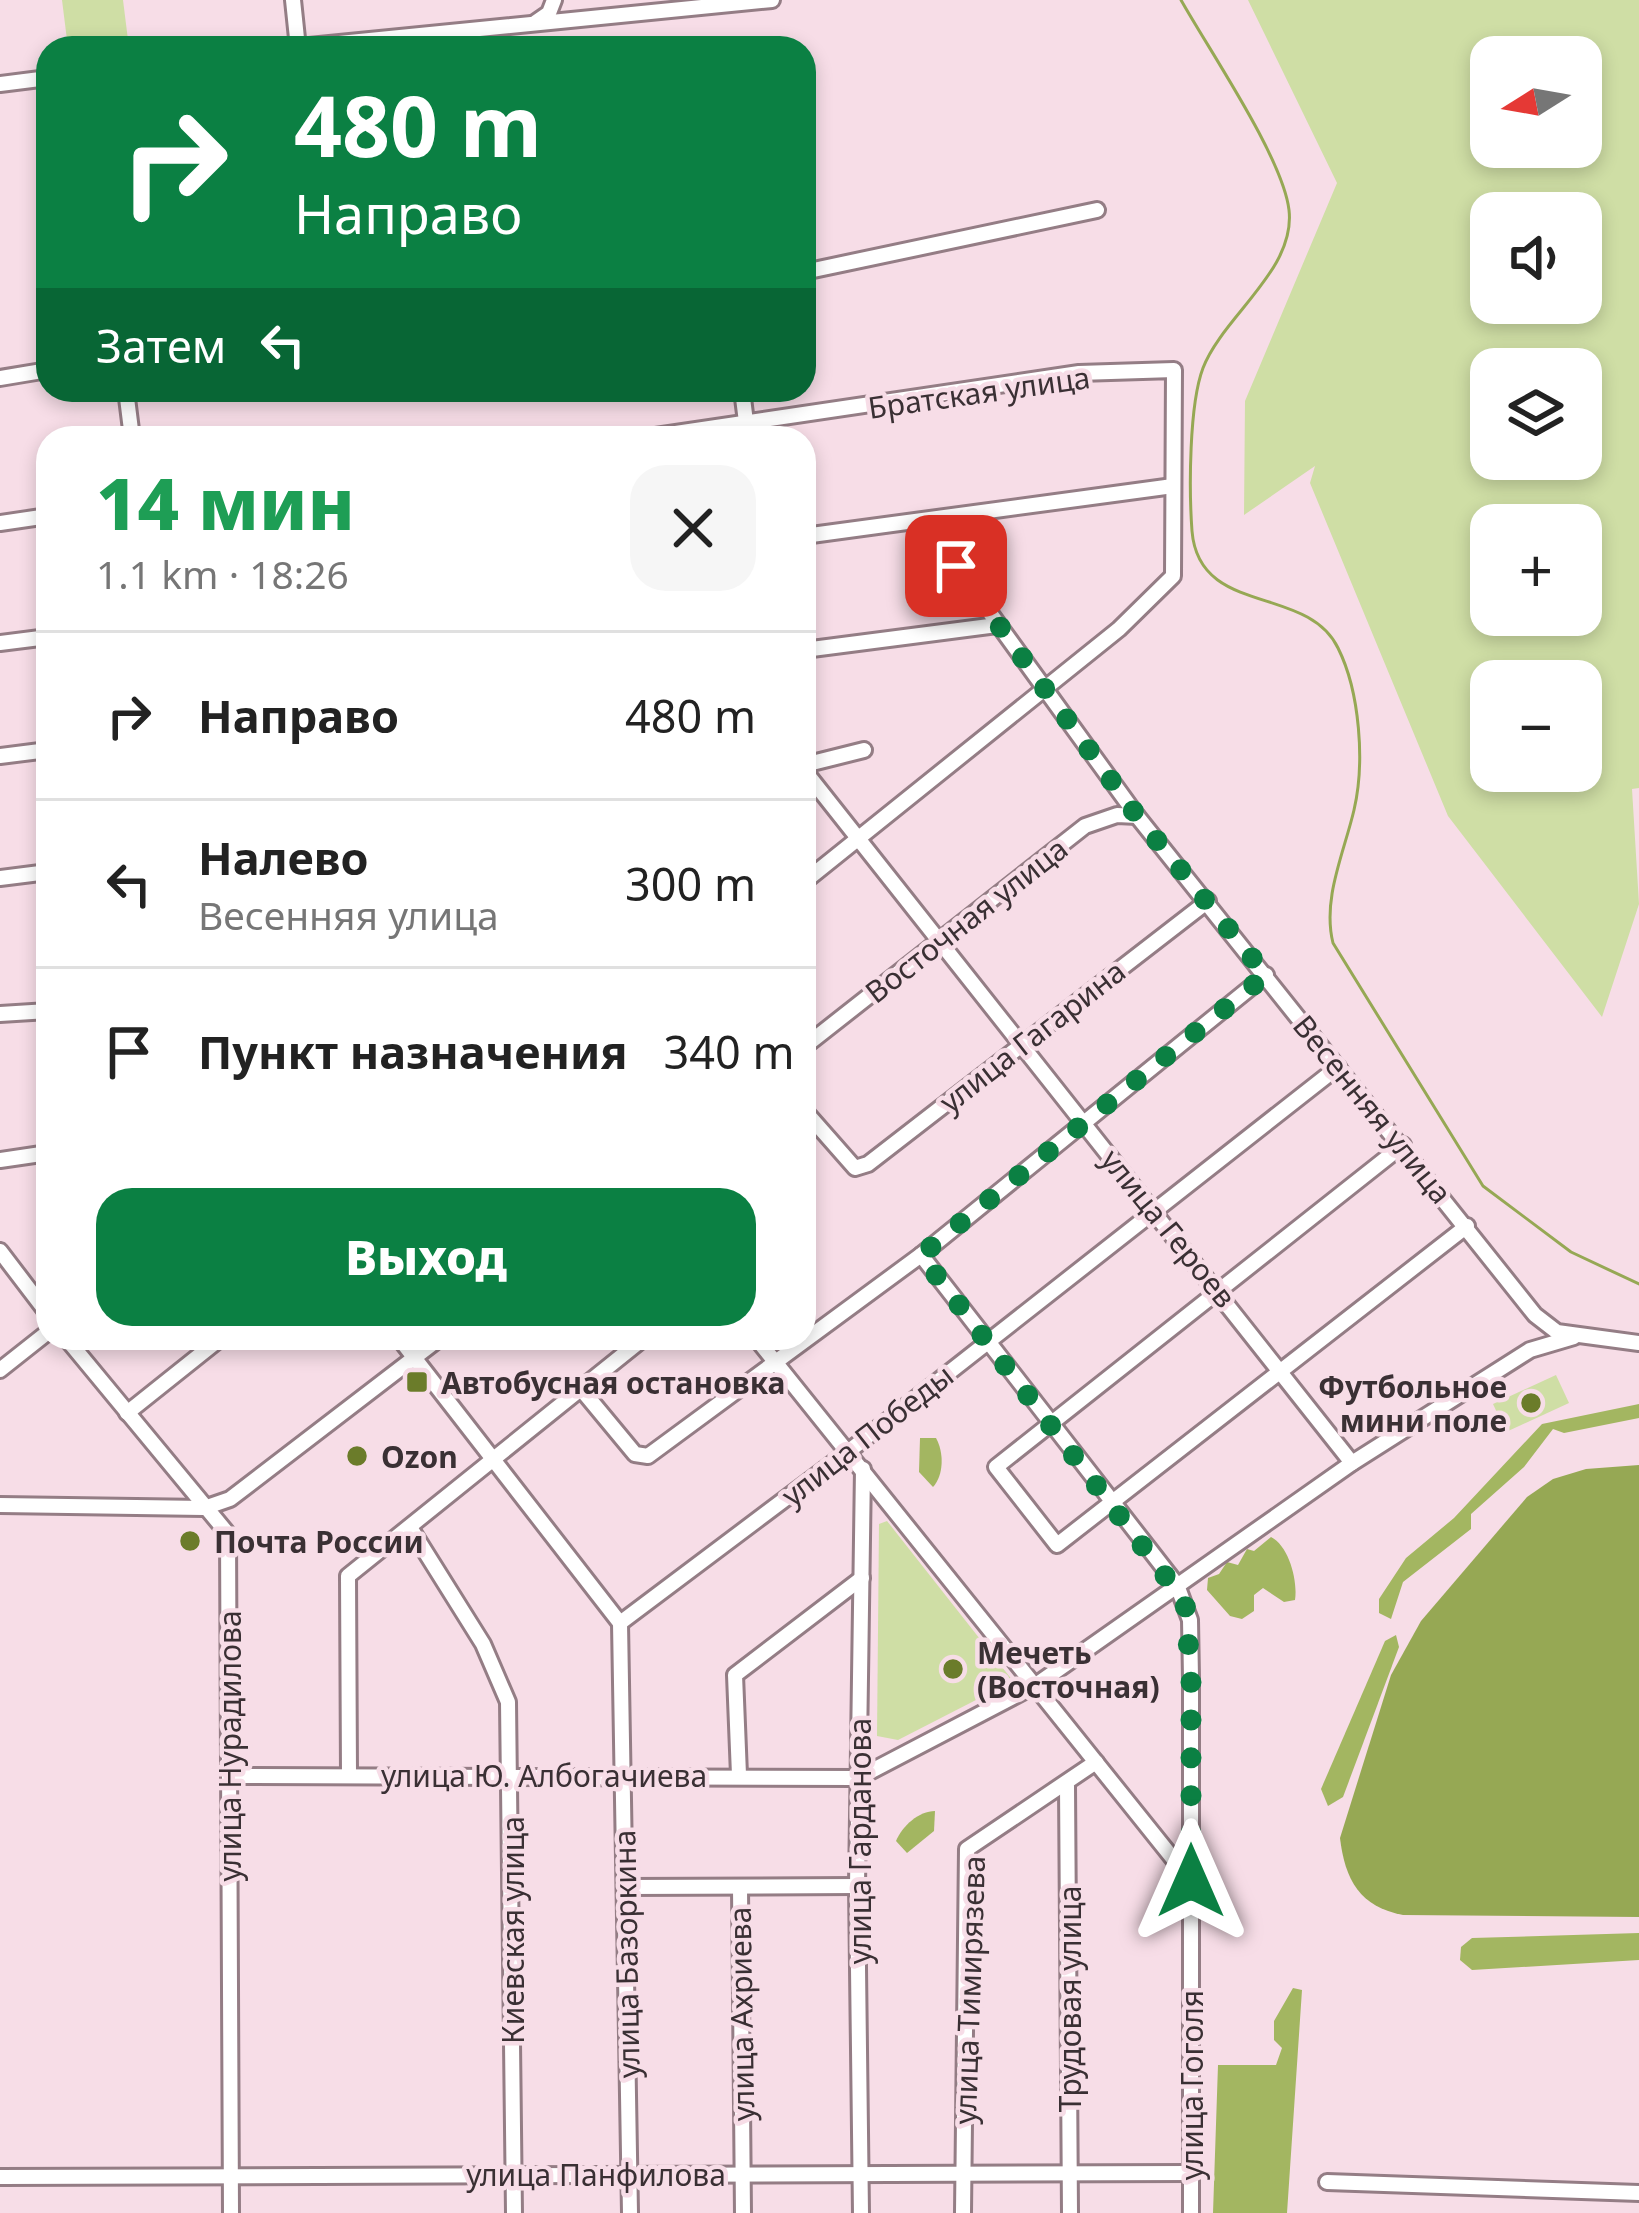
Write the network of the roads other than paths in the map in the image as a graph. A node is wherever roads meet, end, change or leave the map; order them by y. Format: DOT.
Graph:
graph roads {
  1 [pos="293,0"];
  2 [pos="554,0"];
  3 [pos="772,0"];
  4 [pos="532,25"];
  5 [pos="294,36"];
  6 [pos="419,36"];
  7 [pos="36,80"];
  8 [pos="0,84"];
  9 [pos="1097,210"];
  10 [pos="816,269"];
  11 [pos="36,372"];
  12 [pos="0,378"];
  13 [pos="776,426"];
  14 [pos="1173,487"];
  15 [pos="36,518"];
  16 [pos="944,519"];
  17 [pos="0,523"];
  18 [pos="816,535"];
  19 [pos="997,625"];
  20 [pos="36,638"];
  21 [pos="0,643"];
  22 [pos="816,648"];
  23 [pos="1044,689"];
  24 [pos="864,750"];
  25 [pos="36,752"];
  26 [pos="0,757"];
  27 [pos="816,764"];
  28 [pos="816,784"];
  29 [pos="1137,816"];
  30 [pos="859,840"];
  31 [pos="816,873"];
  32 [pos="36,874"];
  33 [pos="0,878"];
  34 [pos="1208,901"];
  35 [pos="939,942"];
  36 [pos="1266,975"];
  37 [pos="36,1012"];
  38 [pos="0,1014"];
  39 [pos="816,1038"];
  40 [pos="1021,1044"];
  41 [pos="1338,1067"];
  42 [pos="1084,1122"];
  43 [pos="816,1124"];
  44 [pos="1403,1144"];
  45 [pos="36,1155"];
  46 [pos="0,1160"];
  47 [pos="1155,1209"];
  48 [pos="1467,1226"];
  49 [pos="0,1251"];
  50 [pos="921,1255"];
  51 [pos="1220,1291"];
  52 [pos="36,1299"];
  53 [pos="816,1330"];
  54 [pos="1574,1336"];
  55 [pos="987,1341"];
  56 [pos="36,1342"];
  57 [pos="1639,1343"];
  58 [pos="76,1350"];
  59 [pos="206,1350"];
  60 [pos="409,1350"];
  61 [pos="425,1350"];
  62 [pos="630,1350"];
  63 [pos="766,1350"];
  64 [pos="788,1350"];
  65 [pos="415,1358"];
  66 [pos="774,1360"];
  67 [pos="0,1370"];
  68 [pos="1281,1371"];
  69 [pos="582,1390"];
  70 [pos="127,1413"];
  71 [pos="1050,1423"];
  72 [pos="849,1451"];
  73 [pos="496,1462"];
  74 [pos="1352,1463"];
  75 [pos="863,1469"];
  76 [pos="230,1499"];
  77 [pos="1113,1502"];
  78 [pos="0,1505"];
  79 [pos="204,1508"];
  80 [pos="225,1526"];
  81 [pos="411,1529"];
  82 [pos="862,1578"];
  83 [pos="1177,1586"];
  84 [pos="620,1623"];
  85 [pos="1036,1685"];
  86 [pos="1096,1762"];
  87 [pos="512,1774"];
  88 [pos="349,1775"];
  89 [pos="623,1775"];
  90 [pos="739,1775"];
  91 [pos="230,1776"];
  92 [pos="858,1778"];
  93 [pos="1067,1786"];
  94 [pos="1191,1881"];
  95 [pos="857,1886"];
  96 [pos="626,1888"];
  97 [pos="740,1888"];
  98 [pos="964,2172"];
  99 [pos="743,2173"];
  100 [pos="860,2173"];
  101 [pos="1070,2173"];
  102 [pos="1192,2173"];
  103 [pos="513,2174"];
  104 [pos="630,2174"];
  105 [pos="231,2175"];
  106 [pos="0,2176"];
  107 [pos="1327,2182"];
  108 [pos="1639,2193"];
  109 [pos="231,2213"];
  110 [pos="514,2213"];
  111 [pos="630,2213"];
  112 [pos="743,2213"];
  113 [pos="861,2213"];
  114 [pos="963,2213"];
  115 [pos="1070,2213"];
  116 [pos="1191,2213"];
  1 -- 5 [label="street"];
  2 -- 4 [label="street"];
  3 -- 4 [label="street"];
  4 -- 6 [label="street"];
  7 -- 8 [label="street"];
  9 -- 10 [label="street"];
  11 -- 12 [label="street"];
  13 -- 14 [label="street, Братская улица"];
  14 -- 16 [label="street"];
  14 -- 23 [label="street"];
  15 -- 17 [label="street"];
  16 -- 18 [label="street"];
  16 -- 19 [label="street, Весенняя улица"];
  19 -- 22 [label="street"];
  19 -- 23 [label="street, Весенняя улица"];
  20 -- 21 [label="street"];
  23 -- 29 [label="street, Весенняя улица"];
  23 -- 30 [label="street"];
  24 -- 27 [label="street"];
  25 -- 26 [label="street"];
  28 -- 30 [label="street, улица Героев"];
  29 -- 34 [label="street, Весенняя улица"];
  29 -- 35 [label="street, Восточная улица"];
  30 -- 31 [label="street"];
  30 -- 35 [label="street, улица Героев"];
  32 -- 33 [label="street"];
  34 -- 36 [label="street, Весенняя улица"];
  34 -- 40 [label="street, улица Гагарина"];
  35 -- 39 [label="street, Восточная улица"];
  35 -- 40 [label="street, улица Героев"];
  36 -- 41 [label="street, Весенняя улица"];
  36 -- 42 [label="street"];
  37 -- 38 [label="street"];
  40 -- 42 [label="street, улица Героев"];
  40 -- 43 [label="street, улица Гагарина"];
  41 -- 44 [label="street, Весенняя улица"];
  41 -- 47 [label="street, улица Победы"];
  42 -- 47 [label="street, улица Героев"];
  42 -- 50 [label="street"];
  44 -- 48 [label="street, Весенняя улица"];
  44 -- 51 [label="street"];
  45 -- 46 [label="street"];
  47 -- 51 [label="street, улица Героев"];
  47 -- 55 [label="street, улица Победы"];
  48 -- 54 [label="street, Весенняя улица"];
  48 -- 68 [label="street"];
  49 -- 52 [label="street"];
  50 -- 53 [label="street"];
  50 -- 55 [label="street, улица Гоголя"];
  51 -- 68 [label="street, улица Героев"];
  51 -- 71 [label="street"];
  54 -- 57 [label="street, Весенняя улица"];
  54 -- 74 [label="street"];
  55 -- 71 [label="street, улица Гоголя"];
  55 -- 72 [label="street, улица Победы"];
  56 -- 67 [label="street"];
  58 -- 70 [label="street"];
  59 -- 70 [label="street"];
  60 -- 65 [label="street"];
  61 -- 65 [label="street"];
  62 -- 69 [label="street"];
  63 -- 66 [label="street"];
  64 -- 66 [label="street"];
  65 -- 73 [label="street"];
  65 -- 76 [label="street"];
  66 -- 69 [label="street"];
  66 -- 72 [label="street"];
  68 -- 74 [label="street, улица Героев"];
  68 -- 77 [label="street"];
  69 -- 73 [label="street"];
  70 -- 79 [label="street"];
  71 -- 77 [label="street, улица Гоголя"];
  71 -- 77 [label="street"];
  72 -- 75 [label="street"];
  72 -- 84 [label="street, улица Победы"];
  73 -- 81 [label="street"];
  73 -- 84 [label="street"];
  74 -- 83 [label="street"];
  75 -- 82 [label="street, улица Гарданова"];
  75 -- 85 [label="street"];
  76 -- 79 [label="street"];
  76 -- 80 [label="street, улица Нурадилова"];
  77 -- 83 [label="street, улица Гоголя"];
  78 -- 79 [label="street"];
  79 -- 80 [label="street"];
  80 -- 91 [label="street, улица Нурадилова"];
  81 -- 87 [label="street, Киевская улица"];
  81 -- 88 [label="street"];
  82 -- 90 [label="street"];
  82 -- 92 [label="street, улица Гарданова"];
  83 -- 85 [label="street"];
  83 -- 94 [label="street, улица Гоголя"];
  84 -- 89 [label="street, улица Базоркина"];
  85 -- 86 [label="street"];
  85 -- 92 [label="street"];
  86 -- 93 [label="street, улица Тимирязева"];
  86 -- 94 [label="street"];
  87 -- 88 [label="street, улица Ю. Албогачиева"];
  87 -- 89 [label="street, улица Ю. Албогачиева"];
  87 -- 103 [label="street, Киевская улица"];
  88 -- 91 [label="street, улица Ю. Албогачиева"];
  89 -- 90 [label="street, улица Ю. Албогачиева"];
  89 -- 96 [label="street, улица Базоркина"];
  90 -- 92 [label="street, улица Ю. Албогачиева"];
  91 -- 105 [label="street, улица Нурадилова"];
  92 -- 95 [label="street, улица Гарданова"];
  93 -- 98 [label="street, улица Тимирязева"];
  93 -- 101 [label="street, Трудовая улица"];
  94 -- 102 [label="street, улица Гоголя"];
  95 -- 97 [label="street"];
  95 -- 100 [label="street, улица Гарданова"];
  96 -- 97 [label="street"];
  96 -- 104 [label="street, улица Базоркина"];
  97 -- 99 [label="street, улица Ахриева"];
  98 -- 100 [label="street, улица Панфилова"];
  98 -- 101 [label="street, улица Панфилова"];
  98 -- 114 [label="street, улица Тимирязева"];
  99 -- 100 [label="street, улица Панфилова"];
  99 -- 104 [label="street, улица Панфилова"];
  99 -- 112 [label="street, улица Ахриева"];
  100 -- 113 [label="street, улица Гарданова"];
  101 -- 102 [label="street, улица Панфилова"];
  101 -- 115 [label="street, Трудовая улица"];
  102 -- 116 [label="street, улица Гоголя"];
  103 -- 104 [label="street, улица Панфилова"];
  103 -- 105 [label="street, улица Панфилова"];
  103 -- 110 [label="street, Киевская улица"];
  104 -- 111 [label="street, улица Базоркина"];
  105 -- 106 [label="street, улица Панфилова"];
  105 -- 109 [label="street, улица Нурадилова"];
  107 -- 108 [label="street"];
}
